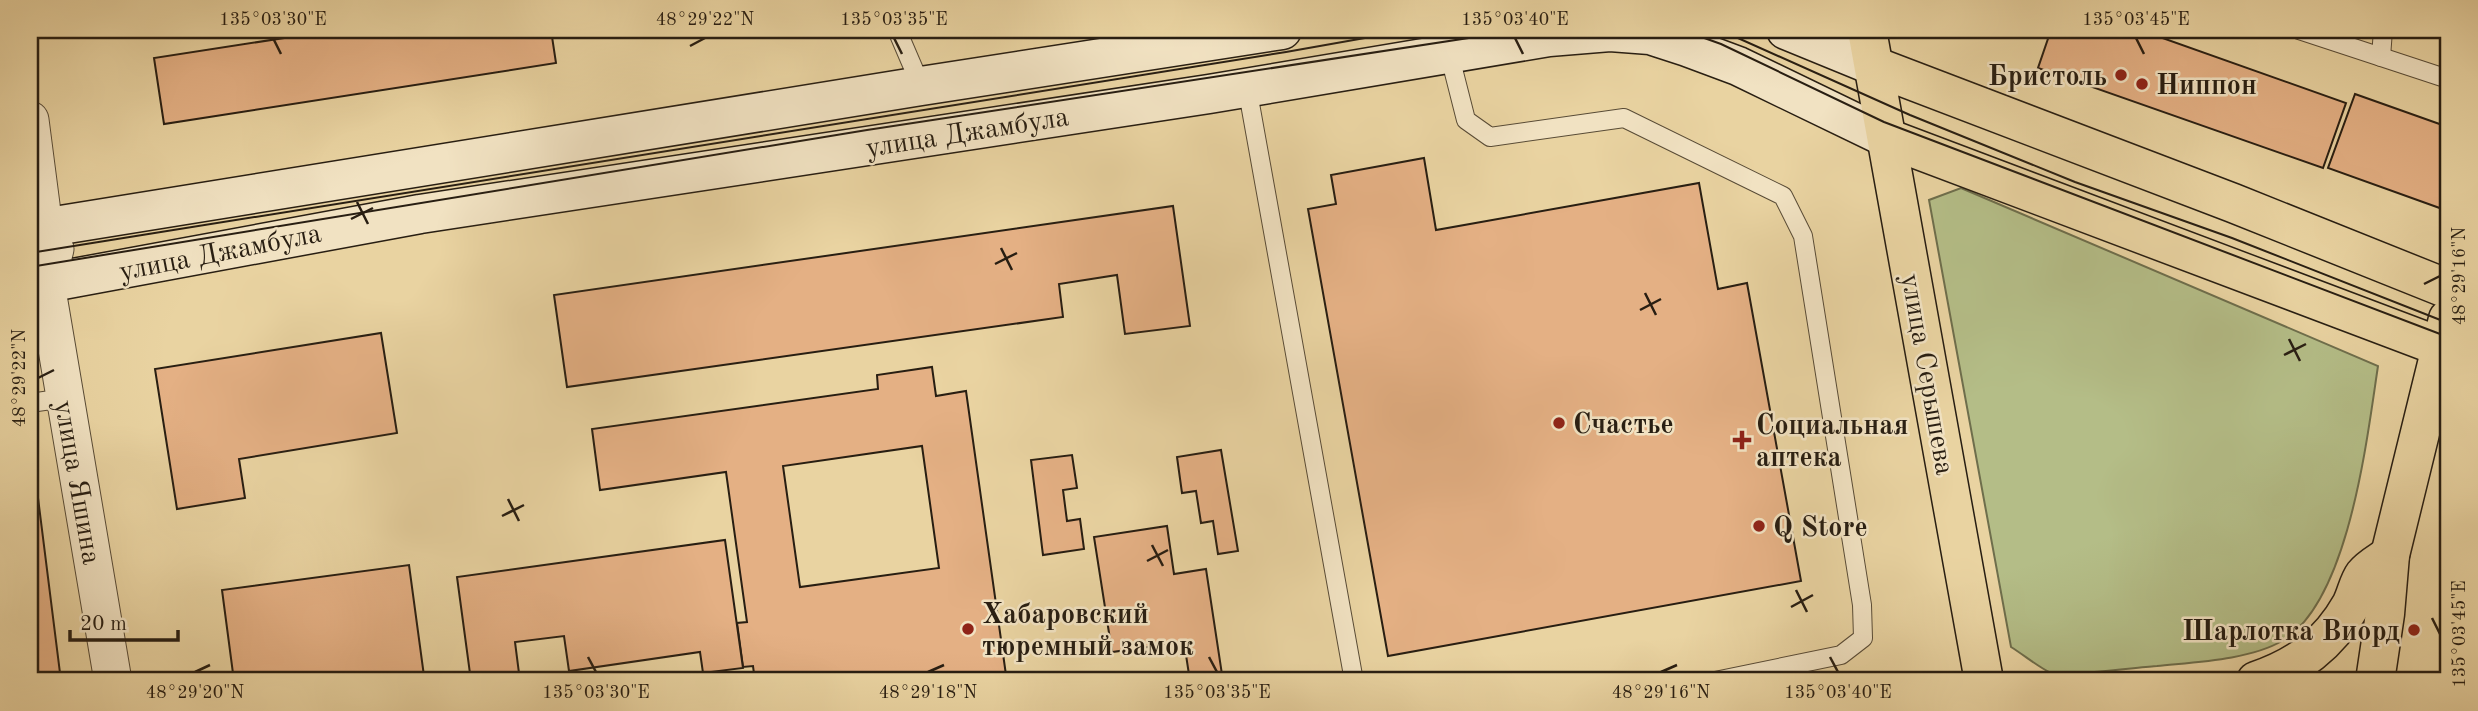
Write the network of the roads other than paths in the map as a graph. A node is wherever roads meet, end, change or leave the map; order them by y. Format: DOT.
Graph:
graph roads {
  1 [pos="897,30"];
  2 [pos="1282,30"];
  3 [pos="1786,30"];
  4 [pos="2299,30"];
  5 [pos="2383,30"];
  6 [pos="1870,48"];
  7 [pos="1449,54"];
  8 [pos="2381,57"];
  9 [pos="2448,79"];
  10 [pos="921,86"];
  11 [pos="1247,87"];
  12 [pos="31,138"];
  13 [pos="1887,138"];
  14 [pos="37,229"];
  15 [pos="38,285"];
  16 [pos="2448,289"];
  17 [pos="2446,339"];
  18 [pos="47,400"];
  19 [pos="2390,555"];
  20 [pos="113,681"];
  21 [pos="1354,681"];
  22 [pos="1715,681"];
  23 [pos="1984,681"];
  24 [pos="2256,681"];
  25 [pos="2375,681"];
  1 -- 10 [label="lane"];
  2 -- 10 [label="street, улица Джамбула"];
  3 -- 6 [label="street"];
  4 -- 8 [label="lane"];
  5 -- 8 [label="lane"];
  6 -- 13 [label="main road, улица Серышева"];
  6 -- 16 [label="main road"];
  7 -- 11 [label="street, улица Джамбула"];
  7 -- 13 [label="street, улица Джамбула"];
  7 -- 22 [label="lane"];
  8 -- 9 [label="lane"];
  10 -- 14 [label="street, улица Джамбула"];
  11 -- 15 [label="street, улица Джамбула"];
  11 -- 21 [label="lane"];
  12 -- 14 [label="street, улица Яшина"];
  13 -- 17 [label="main road"];
  13 -- 23 [label="main road, улица Серышева"];
  14 -- 15 [label="street, улица Яшина"];
  15 -- 18 [label="street, улица Яшина"];
  17 -- 19 [label="main road"];
  18 -- 20 [label="street, улица Яшина"];
  19 -- 24 [label="main road"];
  19 -- 25 [label="main road"];
}
